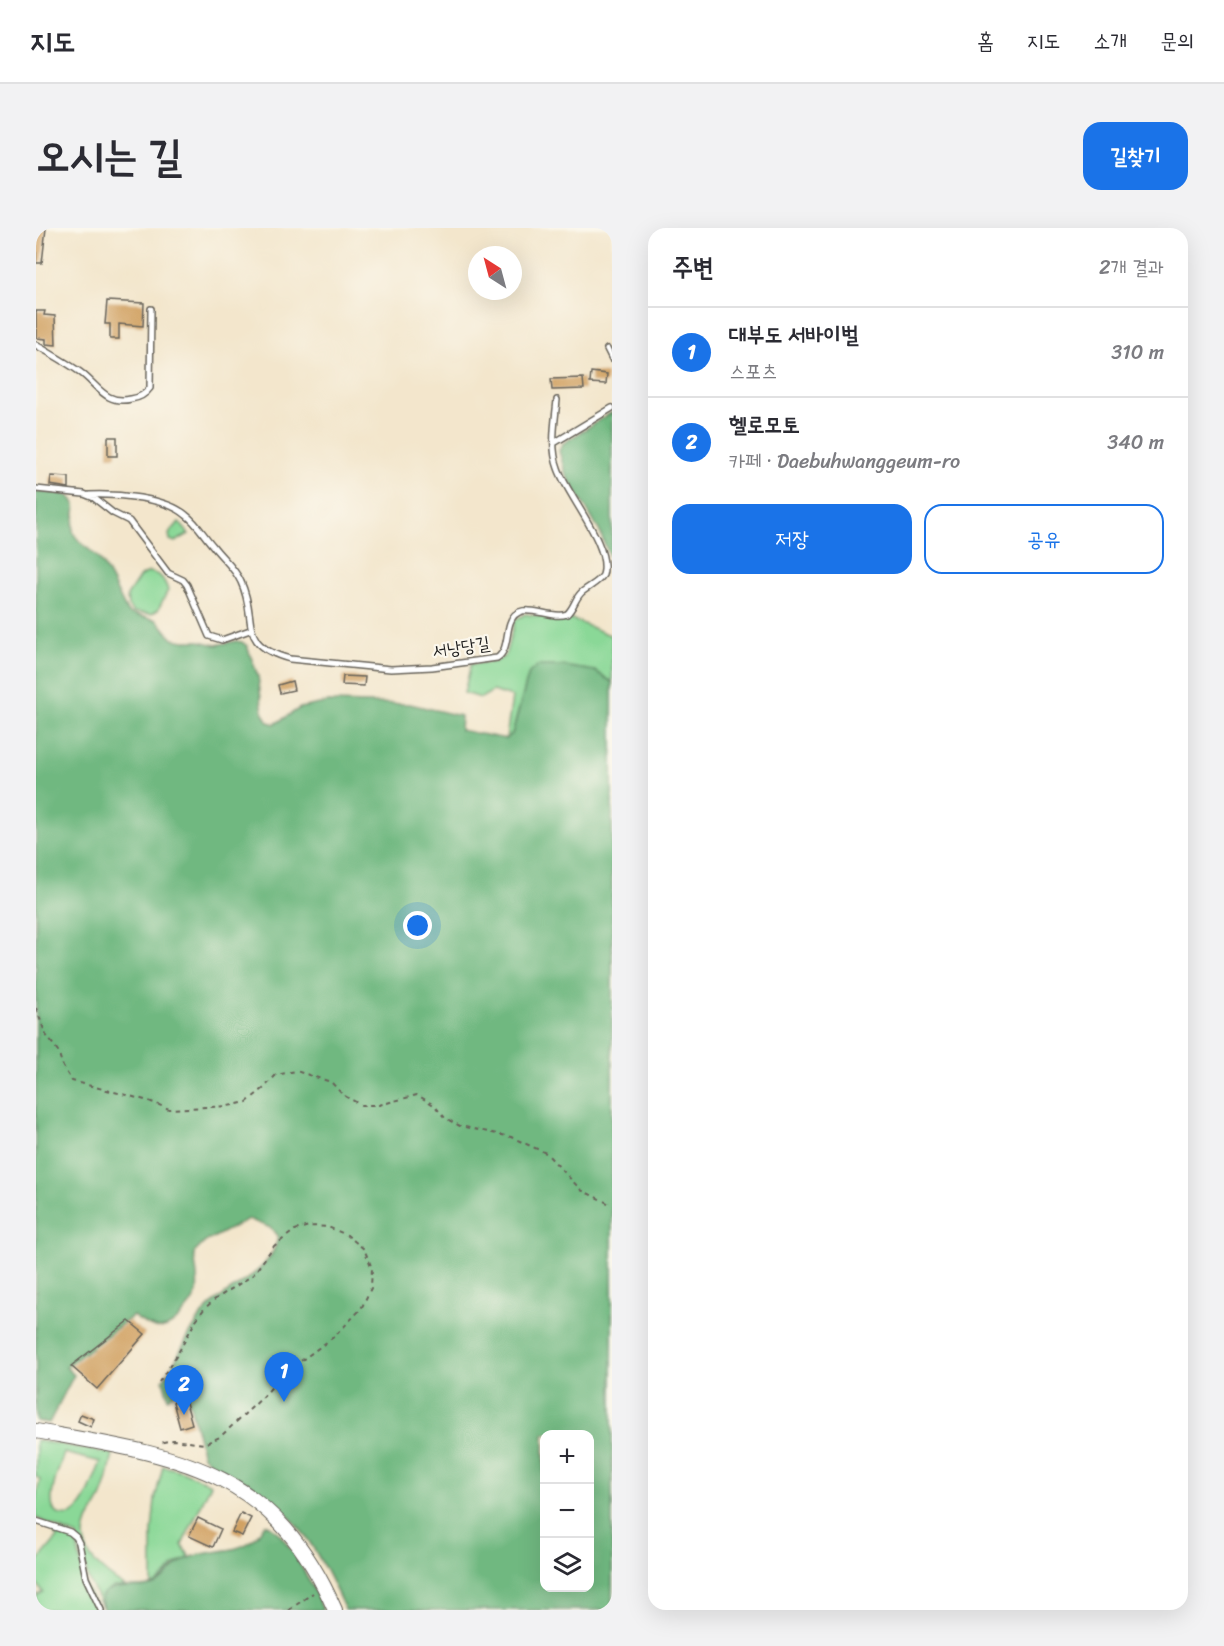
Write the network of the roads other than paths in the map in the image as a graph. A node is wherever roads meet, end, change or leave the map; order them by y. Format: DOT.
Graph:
graph roads {
  1 [pos="151,309"];
  2 [pos="36,345"];
  3 [pos="607,349"];
  4 [pos="612,360"];
  5 [pos="556,400"];
  6 [pos="612,408"];
  7 [pos="554,444"];
  8 [pos="36,489"];
  9 [pos="89,495"];
  10 [pos="250,630"];
  11 [pos="36,1431"];
  12 [pos="36,1521"];
  13 [pos="101,1610"];
  14 [pos="334,1610"];
  1 -- 2 [label="lane"];
  3 -- 4 [label="lane"];
  5 -- 7 [label="lane, 서낭당길"];
  6 -- 7 [label="lane"];
  7 -- 10 [label="lane, 서낭당길"];
  8 -- 9 [label="lane"];
  9 -- 10 [label="lane"];
  9 -- 10 [label="lane"];
  11 -- 14 [label="main road"];
  12 -- 13 [label="lane"];
}
